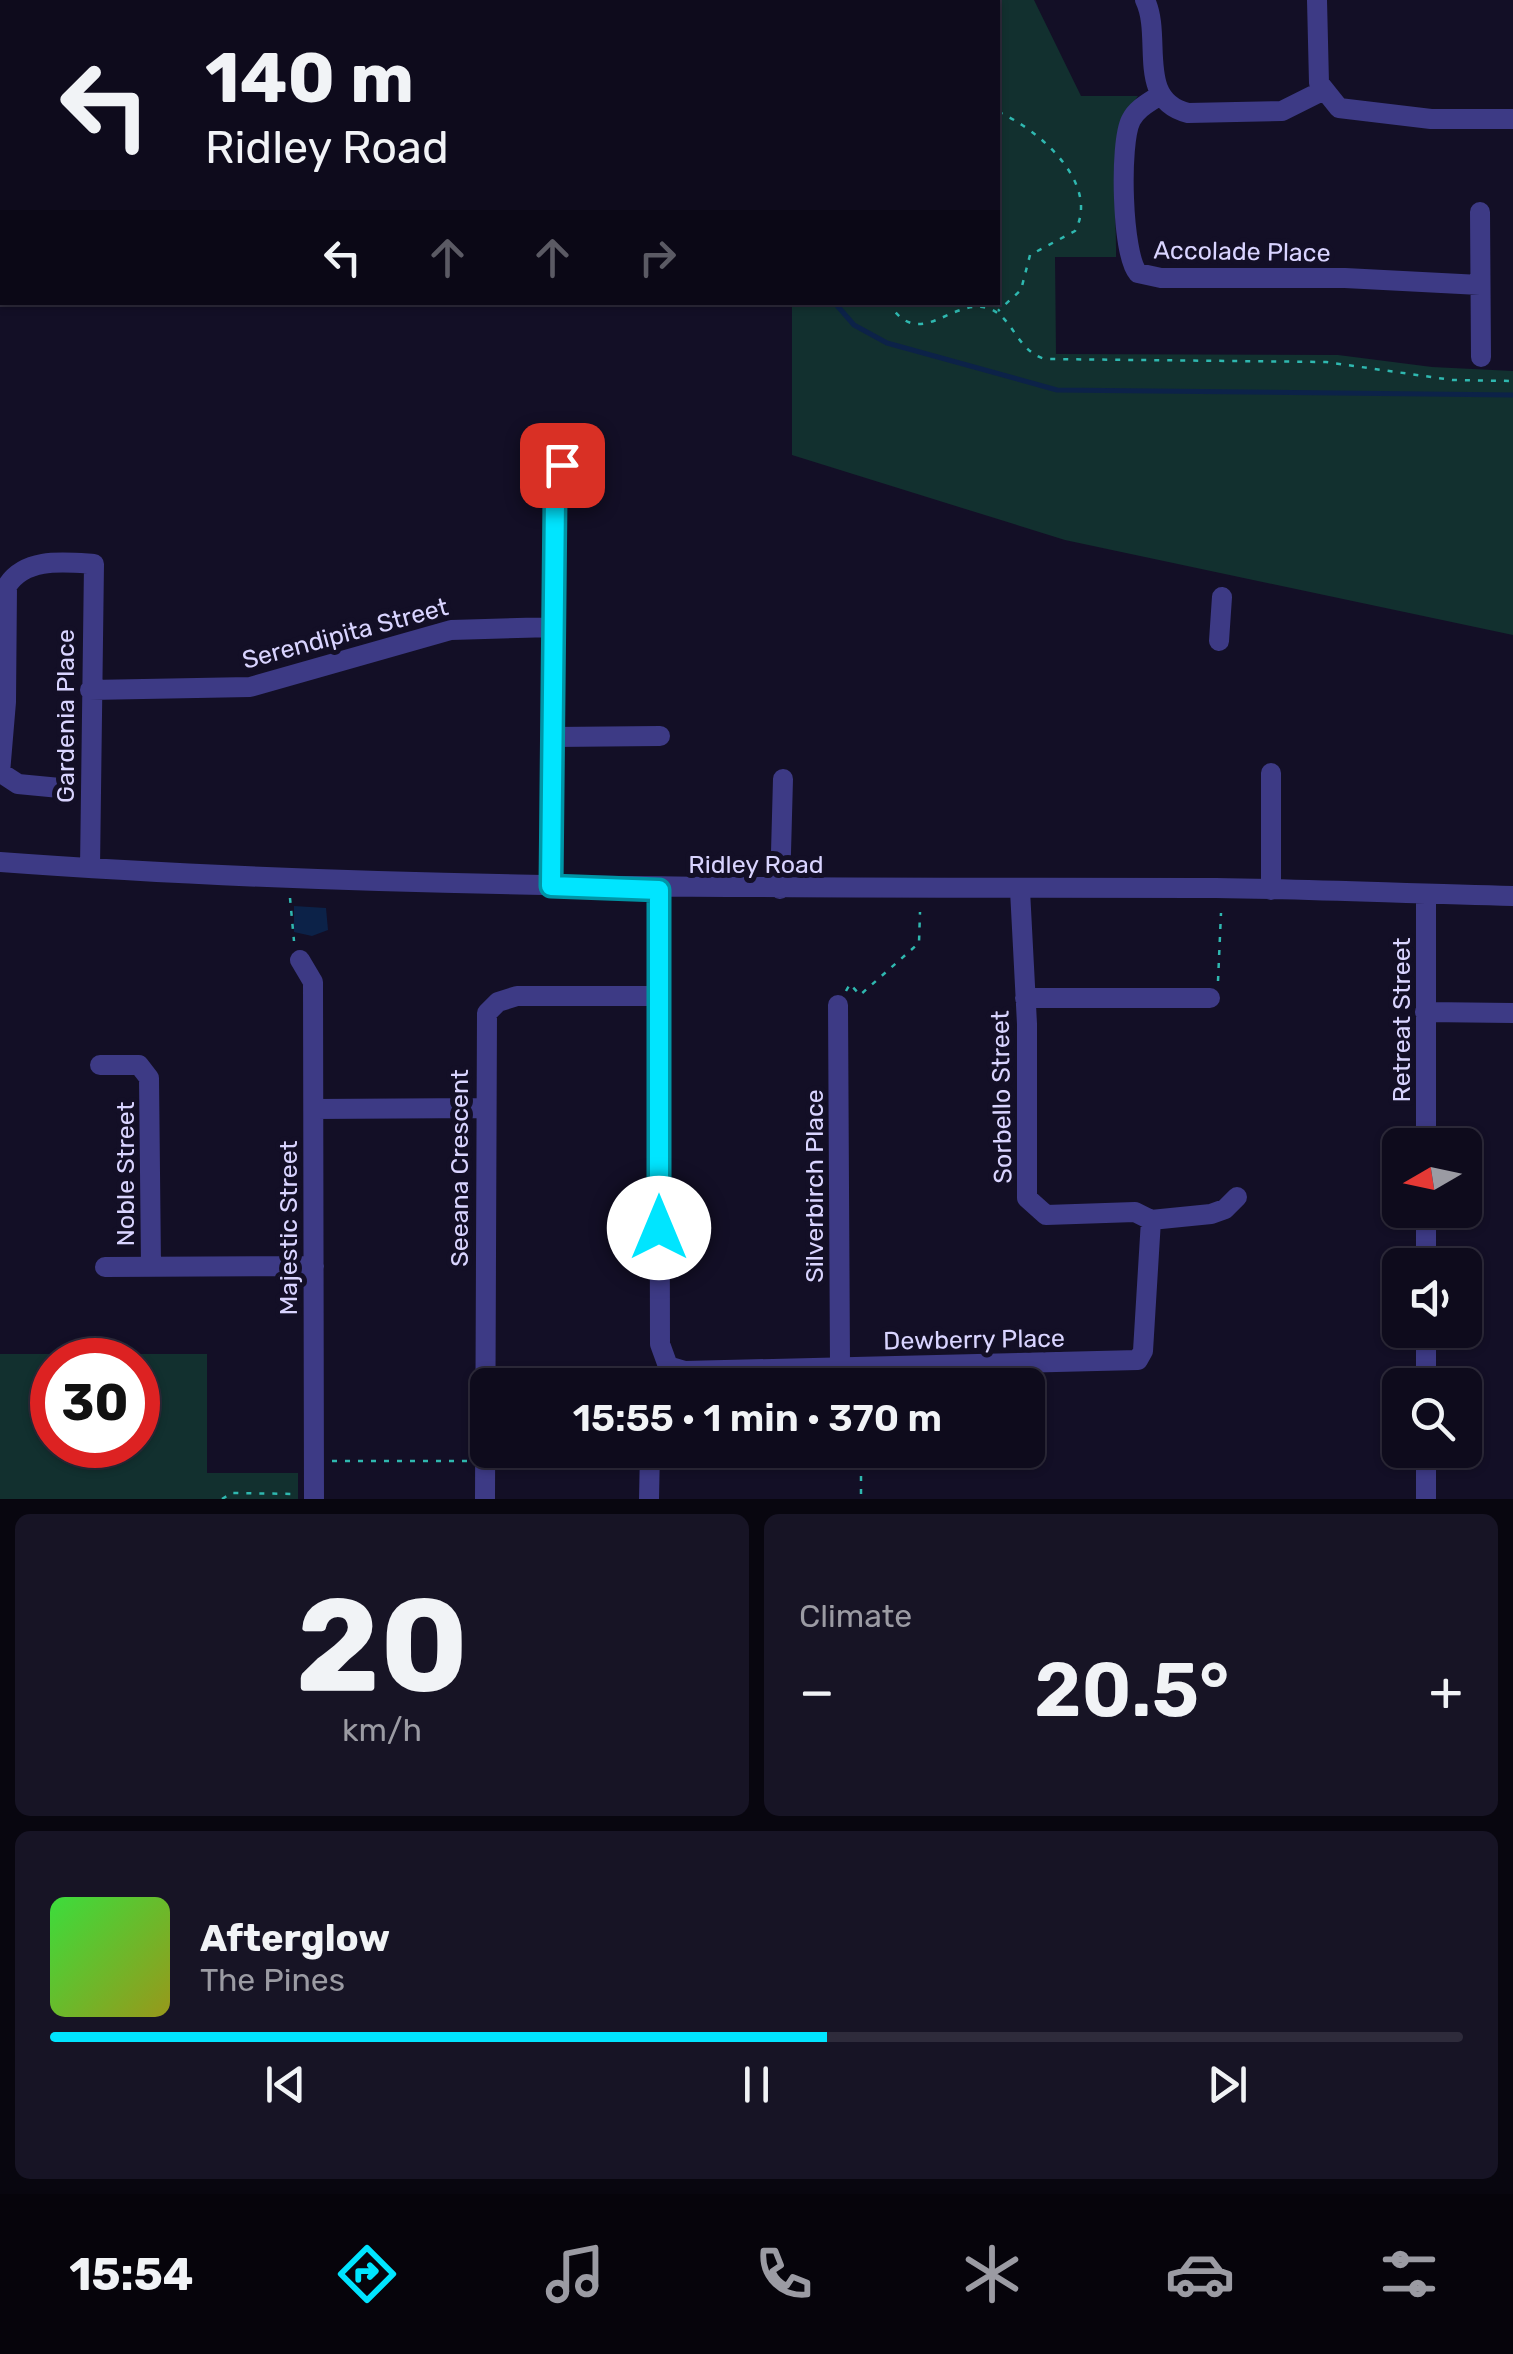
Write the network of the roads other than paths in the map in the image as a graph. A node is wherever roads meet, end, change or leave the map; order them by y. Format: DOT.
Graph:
graph roads {
  1 [pos="1144,0"];
  2 [pos="1318,0"];
  3 [pos="1322,91"];
  4 [pos="1160,95"];
  5 [pos="1513,120"];
  6 [pos="1480,212"];
  7 [pos="1480,284"];
  8 [pos="1480,358"];
  9 [pos="562,465"];
  10 [pos="1222,598"];
  11 [pos="554,626"];
  12 [pos="1219,641"];
  13 [pos="90,690"];
  14 [pos="660,736"];
  15 [pos="554,737"];
  16 [pos="0,773"];
  17 [pos="1271,773"];
  18 [pos="784,779"];
  19 [pos="60,788"];
  20 [pos="0,862"];
  21 [pos="90,868"];
  22 [pos="551,886"];
  23 [pos="780,889"];
  24 [pos="659,890"];
  25 [pos="1020,890"];
  26 [pos="1271,890"];
  27 [pos="1426,894"];
  28 [pos="1513,896"];
  29 [pos="300,960"];
  30 [pos="658,996"];
  31 [pos="1025,998"];
  32 [pos="1210,998"];
  33 [pos="838,1005"];
  34 [pos="1425,1012"];
  35 [pos="1513,1013"];
  36 [pos="100,1065"];
  37 [pos="484,1108"];
  38 [pos="314,1110"];
  39 [pos="1426,1128"];
  40 [pos="1237,1197"];
  41 [pos="1151,1220"];
  42 [pos="150,1266"];
  43 [pos="314,1266"];
  44 [pos="105,1267"];
  45 [pos="668,1366"];
  46 [pos="840,1366"];
  47 [pos="650,1468"];
  48 [pos="1426,1468"];
  49 [pos="314,1496"];
  50 [pos="485,1499"];
  51 [pos="649,1499"];
  52 [pos="1426,1499"];
  1 -- 4 [label="street"];
  2 -- 3 [label="street"];
  3 -- 4 [label="street"];
  3 -- 5 [label="street"];
  4 -- 7 [label="street, Accolade Place"];
  6 -- 7 [label="street"];
  7 -- 8 [label="street"];
  9 -- 11 [label="street"];
  10 -- 12 [label="street"];
  11 -- 13 [label="street, Serendipita Street"];
  11 -- 15 [label="street"];
  13 -- 16 [label="street, Gardenia Place"];
  13 -- 21 [label="street, Gardenia Place"];
  14 -- 15 [label="street"];
  15 -- 22 [label="street"];
  16 -- 19 [label="street"];
  17 -- 26 [label="street"];
  18 -- 23 [label="street"];
  20 -- 21 [label="street, Ridley Road"];
  21 -- 22 [label="street, Ridley Road"];
  22 -- 24 [label="street, Ridley Road"];
  23 -- 24 [label="street, Ridley Road"];
  23 -- 25 [label="street, Ridley Road"];
  24 -- 30 [label="street"];
  25 -- 26 [label="street, Ridley Road"];
  25 -- 31 [label="street, Sorbello Street"];
  26 -- 27 [label="street, Ridley Road"];
  27 -- 28 [label="street, Ridley Road"];
  27 -- 34 [label="street, Retreat Street"];
  29 -- 38 [label="street, Majestic Street"];
  30 -- 37 [label="street, Seeana Crescent"];
  30 -- 45 [label="street"];
  31 -- 32 [label="street"];
  31 -- 41 [label="street, Sorbello Street"];
  33 -- 46 [label="street, Silverbirch Place"];
  34 -- 35 [label="street"];
  34 -- 39 [label="street, Retreat Street"];
  36 -- 42 [label="street, Noble Street"];
  37 -- 38 [label="street"];
  37 -- 50 [label="street, Seeana Crescent"];
  38 -- 43 [label="street, Majestic Street"];
  40 -- 41 [label="street, Sorbello Street"];
  41 -- 46 [label="street, Dewberry Place"];
  42 -- 43 [label="street"];
  42 -- 44 [label="street"];
  43 -- 49 [label="street, Majestic Street"];
  45 -- 46 [label="street, Dewberry Place"];
  47 -- 51 [label="street"];
  48 -- 52 [label="street"];
}
